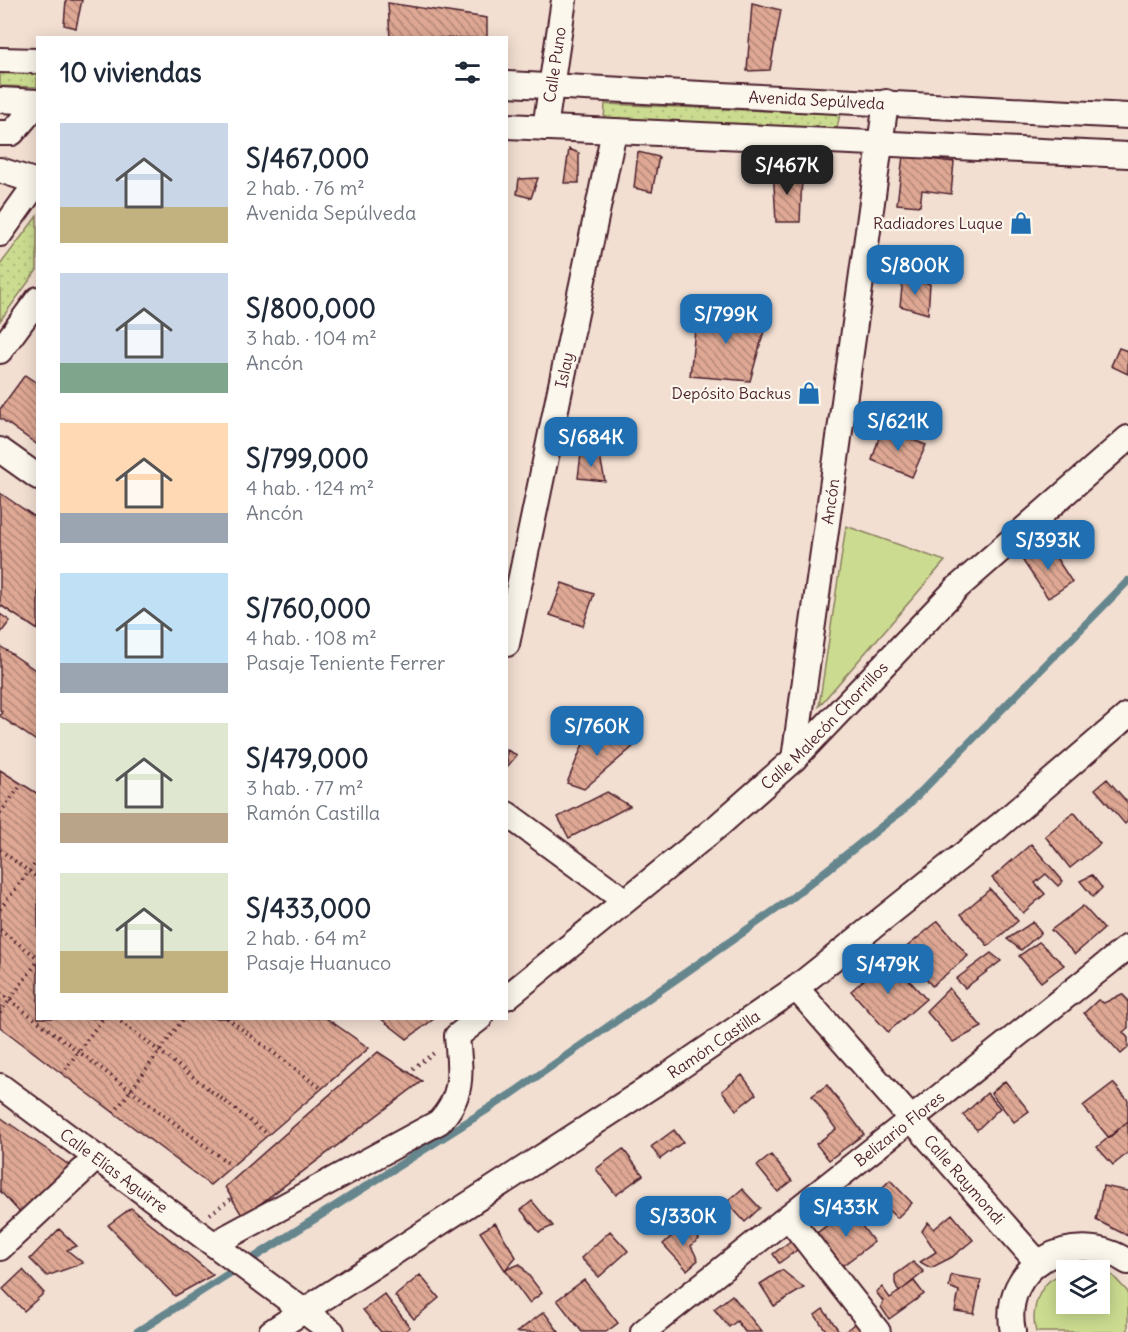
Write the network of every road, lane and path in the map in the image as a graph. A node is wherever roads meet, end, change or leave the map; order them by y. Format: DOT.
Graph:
graph roads {
  1 [pos="564,0"];
  2 [pos="0,60"];
  3 [pos="36,62"];
  4 [pos="508,84"];
  5 [pos="552,87"];
  6 [pos="0,100"];
  7 [pos="36,102"];
  8 [pos="886,102"];
  9 [pos="36,104"];
  10 [pos="1128,116"];
  11 [pos="508,126"];
  12 [pos="545,128"];
  13 [pos="614,131"];
  14 [pos="0,133"];
  15 [pos="880,143"];
  16 [pos="1128,155"];
  17 [pos="0,170"];
  18 [pos="36,182"];
  19 [pos="36,183"];
  20 [pos="0,234"];
  21 [pos="36,302"];
  22 [pos="0,351"];
  23 [pos="1128,438"];
  24 [pos="0,450"];
  25 [pos="36,476"];
  26 [pos="508,639"];
  27 [pos="1128,715"];
  28 [pos="794,759"];
  29 [pos="22,784"];
  30 [pos="0,813"];
  31 [pos="508,815"];
  32 [pos="0,850"];
  33 [pos="36,862"];
  34 [pos="29,871"];
  35 [pos="36,876"];
  36 [pos="624,900"];
  37 [pos="0,909"];
  38 [pos="0,930"];
  39 [pos="1128,947"];
  40 [pos="36,958"];
  41 [pos="36,963"];
  42 [pos="796,988"];
  43 [pos="0,993"];
  44 [pos="508,996"];
  45 [pos="9,1000"];
  46 [pos="0,1013"];
  47 [pos="102,1020"];
  48 [pos="119,1020"];
  49 [pos="183,1020"];
  50 [pos="230,1020"];
  51 [pos="477,1020"];
  52 [pos="79,1052"];
  53 [pos="160,1052"];
  54 [pos="62,1074"];
  55 [pos="0,1086"];
  56 [pos="322,1089"];
  57 [pos="131,1090"];
  58 [pos="114,1113"];
  59 [pos="911,1119"];
  60 [pos="265,1132"];
  61 [pos="97,1157"];
  62 [pos="228,1163"];
  63 [pos="788,1217"];
  64 [pos="0,1248"];
  65 [pos="222,1250"];
  66 [pos="1128,1262"];
  67 [pos="1038,1263"];
  68 [pos="305,1311"];
  69 [pos="650,1330"];
  70 [pos="271,1332"];
  71 [pos="332,1332"];
  72 [pos="878,1332"];
  73 [pos="1013,1332"];
  1 -- 5 [label="street, Calle Puno"];
  2 -- 3 [label="street"];
  4 -- 5 [label="street, Avenida Sepúlveda"];
  5 -- 8 [label="street, Avenida Sepúlveda"];
  5 -- 12 [label="street, Calle Puno"];
  6 -- 7 [label="street"];
  8 -- 10 [label="street, Avenida Sepúlveda"];
  8 -- 15 [label="street, Ancón"];
  9 -- 14 [label="street"];
  11 -- 12 [label="street"];
  12 -- 13 [label="street"];
  13 -- 15 [label="street"];
  13 -- 26 [label="street, Islay"];
  15 -- 16 [label="street"];
  15 -- 28 [label="street, Ancón"];
  17 -- 18 [label="street"];
  19 -- 20 [label="street"];
  21 -- 22 [label="street"];
  23 -- 28 [label="street, Calle Malecón Chorrillos"];
  24 -- 25 [label="street"];
  27 -- 42 [label="street, Ramón Castilla"];
  28 -- 36 [label="street, Calle Malecón Chorrillos"];
  29 -- 30 [label="path"];
  31 -- 36 [label="street"];
  32 -- 34 [label="path"];
  33 -- 34 [label="path"];
  34 -- 35 [label="path"];
  34 -- 37 [label="path"];
  36 -- 44 [label="street, Calle Malecón Chorrillos"];
  38 -- 40 [label="path"];
  39 -- 59 [label="street, Belizario Flores"];
  41 -- 45 [label="path"];
  42 -- 59 [label="street, Calle Raymondi"];
  42 -- 68 [label="street, Ramón Castilla"];
  43 -- 45 [label="path"];
  45 -- 46 [label="path"];
  45 -- 52 [label="path"];
  47 -- 52 [label="path"];
  48 -- 53 [label="path"];
  49 -- 53 [label="path"];
  50 -- 56 [label="path"];
  51 -- 65 [label="street"];
  52 -- 54 [label="path"];
  52 -- 57 [label="path"];
  53 -- 57 [label="path"];
  53 -- 60 [label="path"];
  55 -- 61 [label="street, Calle Elías Aguirre"];
  57 -- 58 [label="path"];
  57 -- 62 [label="path"];
  59 -- 63 [label="street, Belizario Flores"];
  59 -- 67 [label="street, Calle Raymondi"];
  61 -- 64 [label="street"];
  61 -- 65 [label="street, Calle Elías Aguirre"];
  63 -- 69 [label="street, Belizario Flores"];
  63 -- 72 [label="street"];
  65 -- 68 [label="street, Calle Elías Aguirre"];
  66 -- 67 [label="street"];
  67 -- 73 [label="street"];
  68 -- 70 [label="street, Ramón Castilla"];
  68 -- 71 [label="street"];
}
